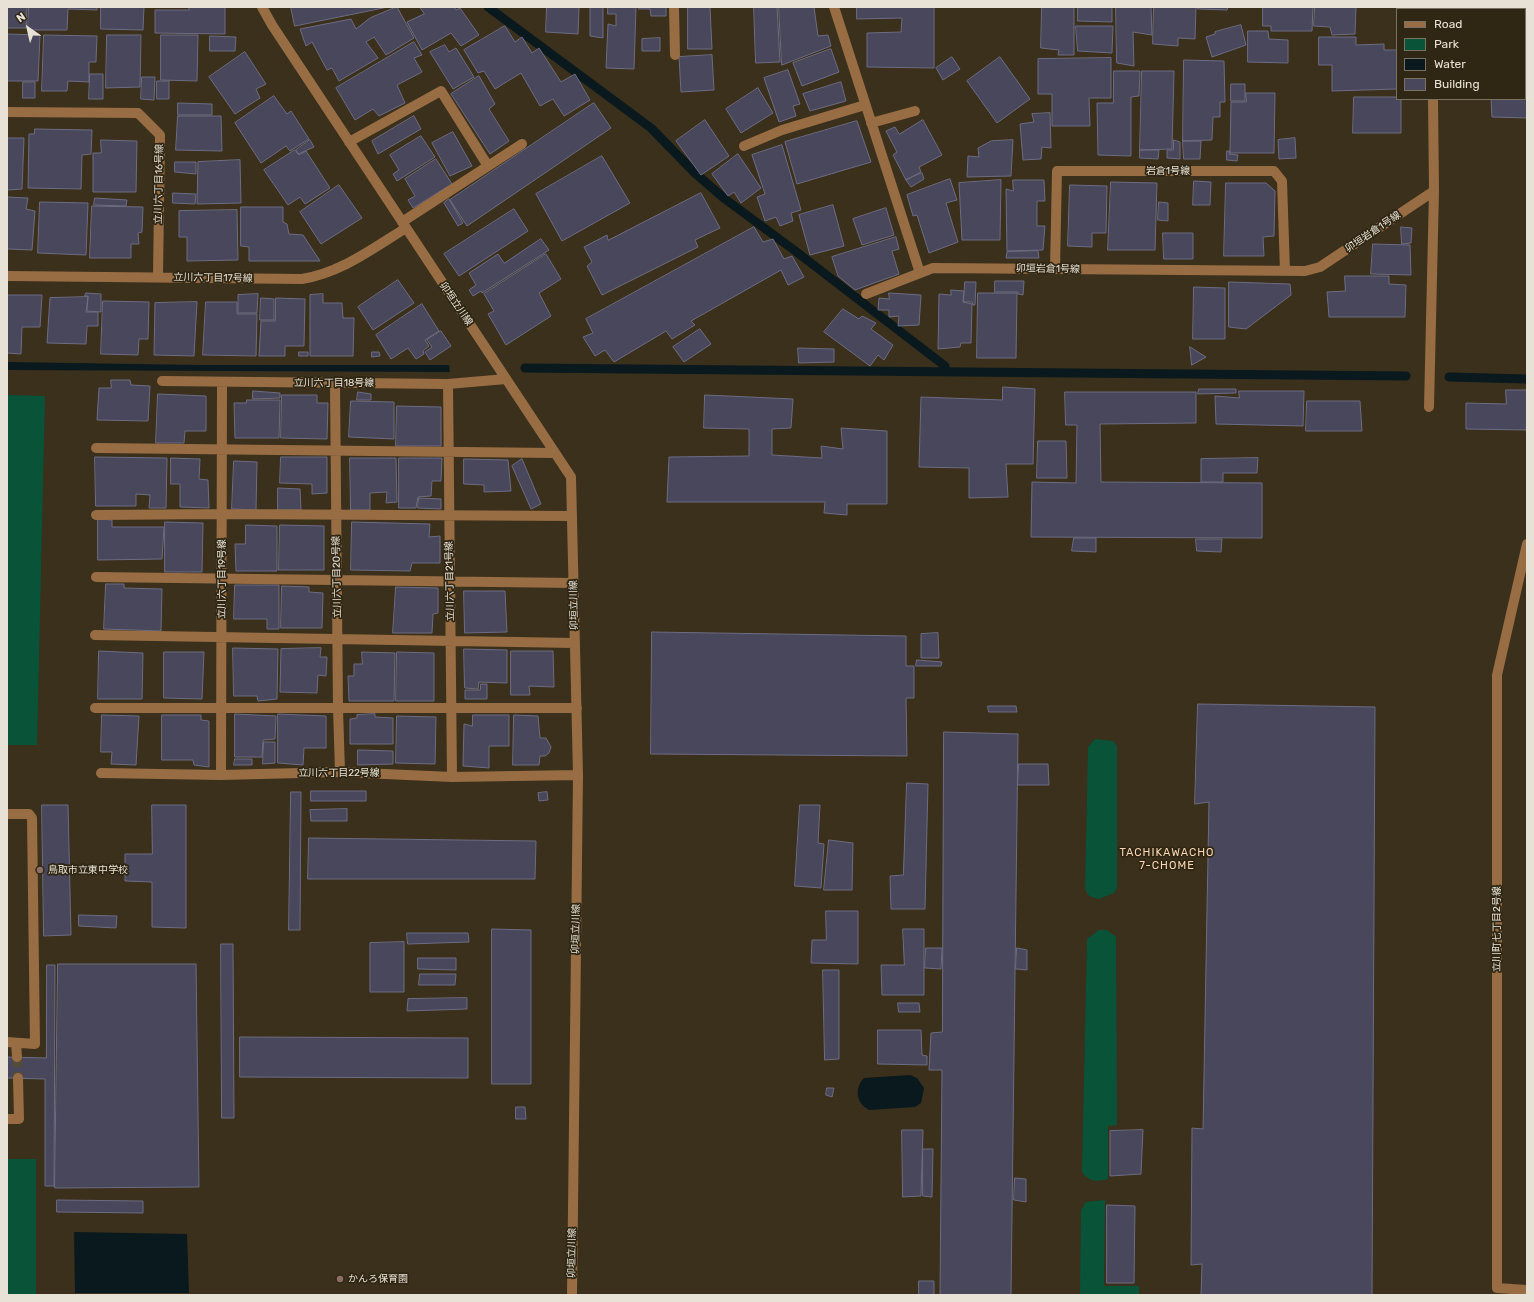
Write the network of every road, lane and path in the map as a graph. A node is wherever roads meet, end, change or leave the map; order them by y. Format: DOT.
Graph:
graph roads {
  1 [pos="262,7"];
  2 [pos="674,7"];
  3 [pos="834,7"];
  4 [pos="675,55"];
  5 [pos="1433,100"];
  6 [pos="866,105"];
  7 [pos="915,111"];
  8 [pos="7,112"];
  9 [pos="871,123"];
  10 [pos="349,142"];
  11 [pos="522,144"];
  12 [pos="744,146"];
  13 [pos="488,166"];
  14 [pos="1434,191"];
  15 [pos="404,225"];
  16 [pos="1055,269"];
  17 [pos="1285,271"];
  18 [pos="920,273"];
  19 [pos="7,276"];
  20 [pos="158,276"];
  21 [pos="866,294"];
  22 [pos="506,379"];
  23 [pos="162,381"];
  24 [pos="222,383"];
  25 [pos="336,383"];
  26 [pos="448,384"];
  27 [pos="1429,407"];
  28 [pos="96,448"];
  29 [pos="222,449"];
  30 [pos="336,451"];
  31 [pos="449,452"];
  32 [pos="555,453"];
  33 [pos="222,514"];
  34 [pos="96,515"];
  35 [pos="449,515"];
  36 [pos="336,516"];
  37 [pos="572,516"];
  38 [pos="1527,544"];
  39 [pos="96,577"];
  40 [pos="222,579"];
  41 [pos="450,580"];
  42 [pos="337,581"];
  43 [pos="574,582"];
  44 [pos="95,635"];
  45 [pos="222,637"];
  46 [pos="338,638"];
  47 [pos="451,640"];
  48 [pos="575,643"];
  49 [pos="95,708"];
  50 [pos="222,708"];
  51 [pos="338,708"];
  52 [pos="452,708"];
  53 [pos="577,708"];
  54 [pos="340,772"];
  55 [pos="101,773"];
  56 [pos="221,775"];
  57 [pos="578,776"];
  58 [pos="452,777"];
  59 [pos="7,814"];
  60 [pos="12,1042"];
  61 [pos="17,1057"];
  62 [pos="18,1078"];
  63 [pos="7,1119"];
  64 [pos="1527,1290"];
  65 [pos="572,1295"];
  1 -- 10 [label="street, 卯垣立川線"];
  2 -- 4 [label="street"];
  3 -- 6 [label="street"];
  5 -- 14 [label="street"];
  6 -- 9 [label="street"];
  6 -- 12 [label="street"];
  7 -- 9 [label="street"];
  8 -- 20 [label="street, 立川六丁目16号線"];
  9 -- 18 [label="street"];
  10 -- 13 [label="street"];
  10 -- 15 [label="street, 卯垣立川線"];
  11 -- 13 [label="street, 立川六丁目17号線"];
  13 -- 15 [label="street, 立川六丁目17号線"];
  14 -- 17 [label="street, 卯垣岩倉1号線"];
  14 -- 27 [label="street"];
  15 -- 20 [label="street, 立川六丁目17号線"];
  15 -- 22 [label="street, 卯垣立川線"];
  16 -- 17 [label="street, 卯垣岩倉1号線"];
  16 -- 17 [label="street, 岩倉1号線"];
  16 -- 18 [label="street, 卯垣岩倉1号線"];
  18 -- 21 [label="street, 卯垣岩倉1号線"];
  19 -- 20 [label="street, 立川六丁目17号線"];
  22 -- 26 [label="street, 立川六丁目18号線"];
  22 -- 32 [label="street, 卯垣立川線"];
  23 -- 24 [label="street, 立川六丁目18号線"];
  24 -- 25 [label="street, 立川六丁目18号線"];
  24 -- 29 [label="street, 立川六丁目19号線"];
  25 -- 26 [label="street, 立川六丁目18号線"];
  25 -- 30 [label="street, 立川六丁目20号線"];
  26 -- 31 [label="street, 立川六丁目21号線"];
  28 -- 29 [label="street"];
  29 -- 30 [label="street"];
  29 -- 33 [label="street, 立川六丁目19号線"];
  30 -- 31 [label="street"];
  30 -- 36 [label="street, 立川六丁目20号線"];
  31 -- 32 [label="street"];
  31 -- 35 [label="street, 立川六丁目21号線"];
  32 -- 37 [label="street, 卯垣立川線"];
  33 -- 34 [label="street"];
  33 -- 36 [label="street"];
  33 -- 40 [label="street, 立川六丁目19号線"];
  35 -- 36 [label="street"];
  35 -- 37 [label="street"];
  35 -- 41 [label="street, 立川六丁目21号線"];
  36 -- 42 [label="street, 立川六丁目20号線"];
  37 -- 43 [label="street, 卯垣立川線"];
  38 -- 64 [label="street, 立川町七丁目2号線"];
  39 -- 40 [label="street"];
  40 -- 42 [label="street"];
  40 -- 45 [label="street, 立川六丁目19号線"];
  41 -- 42 [label="street"];
  41 -- 43 [label="street"];
  41 -- 47 [label="street, 立川六丁目21号線"];
  42 -- 46 [label="street, 立川六丁目20号線"];
  43 -- 48 [label="street, 卯垣立川線"];
  44 -- 45 [label="street"];
  45 -- 46 [label="street"];
  45 -- 50 [label="street, 立川六丁目19号線"];
  46 -- 47 [label="street"];
  46 -- 51 [label="street, 立川六丁目20号線"];
  47 -- 48 [label="street"];
  47 -- 52 [label="street, 立川六丁目21号線"];
  48 -- 53 [label="street, 卯垣立川線"];
  49 -- 50 [label="street"];
  50 -- 51 [label="street"];
  50 -- 56 [label="street, 立川六丁目19号線"];
  51 -- 52 [label="street"];
  51 -- 54 [label="street, 立川六丁目20号線"];
  52 -- 53 [label="street"];
  52 -- 58 [label="street, 立川六丁目21号線"];
  53 -- 57 [label="street, 卯垣立川線"];
  54 -- 56 [label="street, 立川六丁目22号線"];
  54 -- 58 [label="street, 立川六丁目22号線"];
  55 -- 56 [label="street, 立川六丁目22号線"];
  57 -- 58 [label="street, 立川六丁目22号線"];
  57 -- 65 [label="street, 卯垣立川線"];
  59 -- 60 [label="street"];
  60 -- 61 [label="street"];
  62 -- 63 [label="street"];
}
